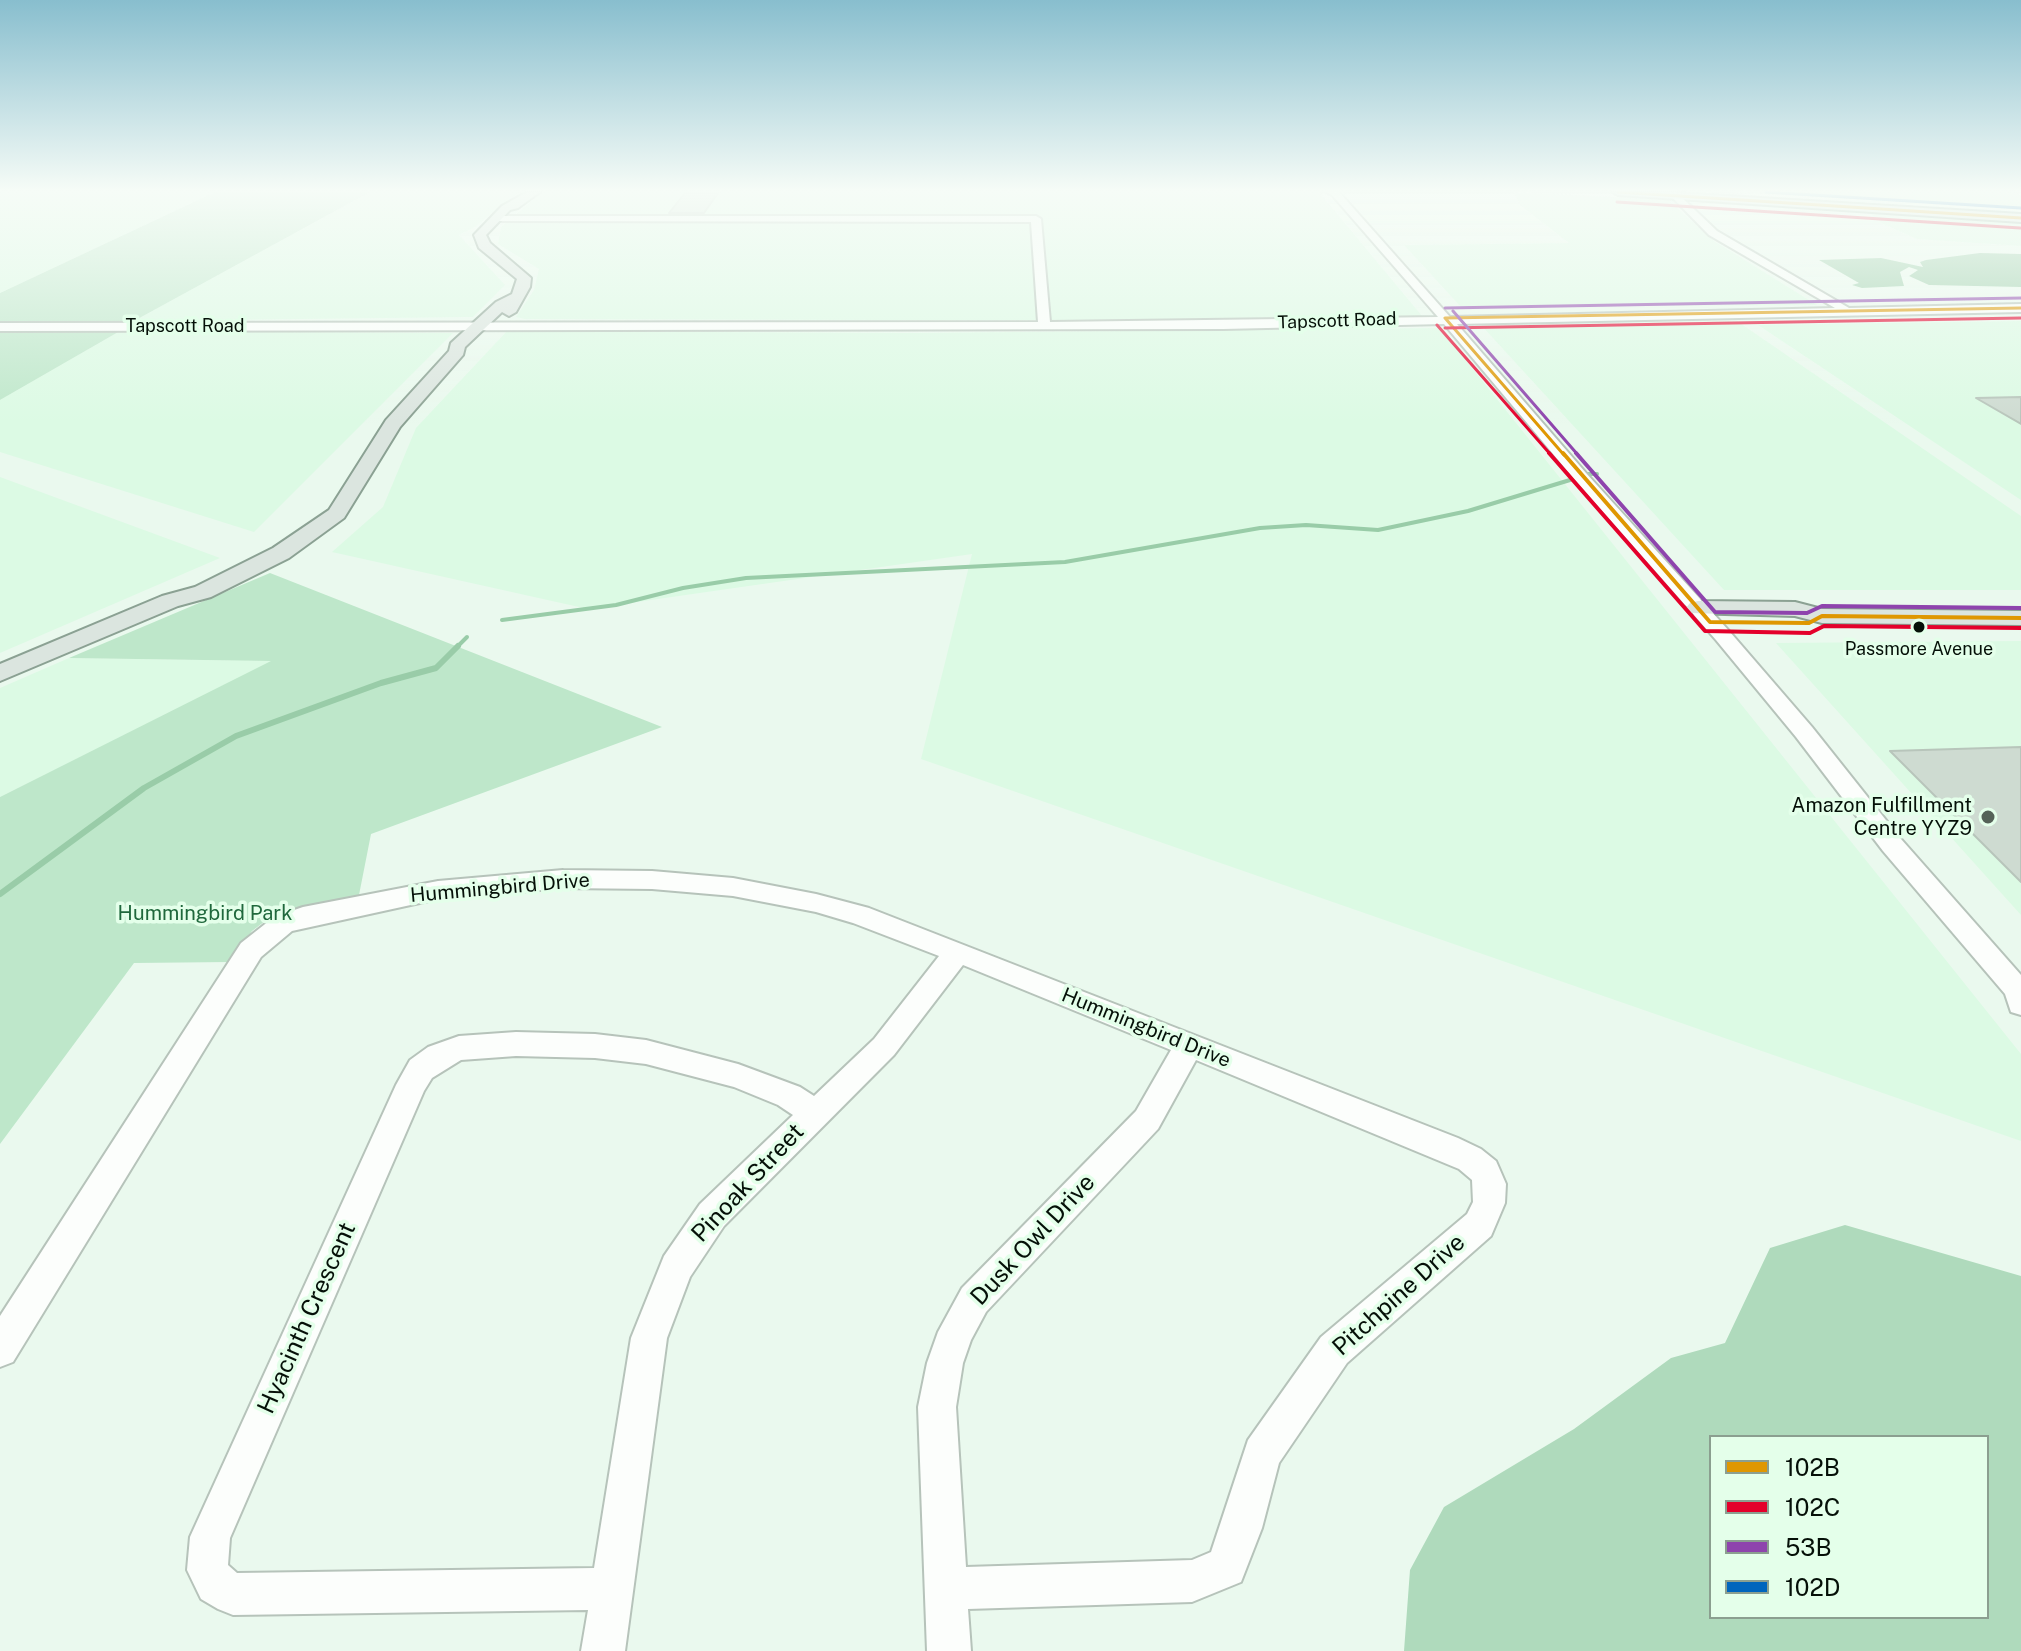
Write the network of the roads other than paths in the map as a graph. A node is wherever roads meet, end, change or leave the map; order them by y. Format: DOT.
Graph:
graph roads {
  1 [pos="513,269"];
  2 [pos="1040,269"];
  3 [pos="1402,269"];
  4 [pos="1776,269"];
  5 [pos="2021,308"];
  6 [pos="1845,309"];
  7 [pos="1445,318"];
  8 [pos="489,325"];
  9 [pos="1044,325"];
  10 [pos="0,327"];
  11 [pos="1704,615"];
  12 [pos="2021,618"];
  13 [pos="0,673"];
  14 [pos="957,953"];
  15 [pos="2021,1004"];
  16 [pos="1189,1045"];
  17 [pos="815,1113"];
  18 [pos="1426,1142"];
  19 [pos="0,1349"];
  20 [pos="612,1589"];
  21 [pos="945,1589"];
  22 [pos="603,1651"];
  23 [pos="949,1651"];
  1 -- 8 [label="main road"];
  2 -- 9 [label="street"];
  3 -- 7 [label="street"];
  4 -- 6 [label="street"];
  5 -- 6 [label="street, Tapscott Road"];
  6 -- 7 [label="street, Tapscott Road"];
  7 -- 9 [label="street, Tapscott Road"];
  7 -- 11 [label="street"];
  8 -- 9 [label="street, Tapscott Road"];
  8 -- 10 [label="street, Tapscott Road"];
  8 -- 13 [label="main road"];
  11 -- 12 [label="main road"];
  11 -- 15 [label="street"];
  14 -- 16 [label="street, Hummingbird Drive"];
  14 -- 17 [label="street, Pinoak Street"];
  14 -- 19 [label="street, Hummingbird Drive"];
  16 -- 18 [label="street, Hummingbird Drive"];
  16 -- 21 [label="street, Dusk Owl Drive"];
  17 -- 20 [label="street, Pinoak Street"];
  17 -- 20 [label="street, Hyacinth Crescent"];
  18 -- 21 [label="street, Pitchpine Drive"];
  20 -- 22 [label="street, Pinoak Street"];
  21 -- 23 [label="street, Dusk Owl Drive"];
}
